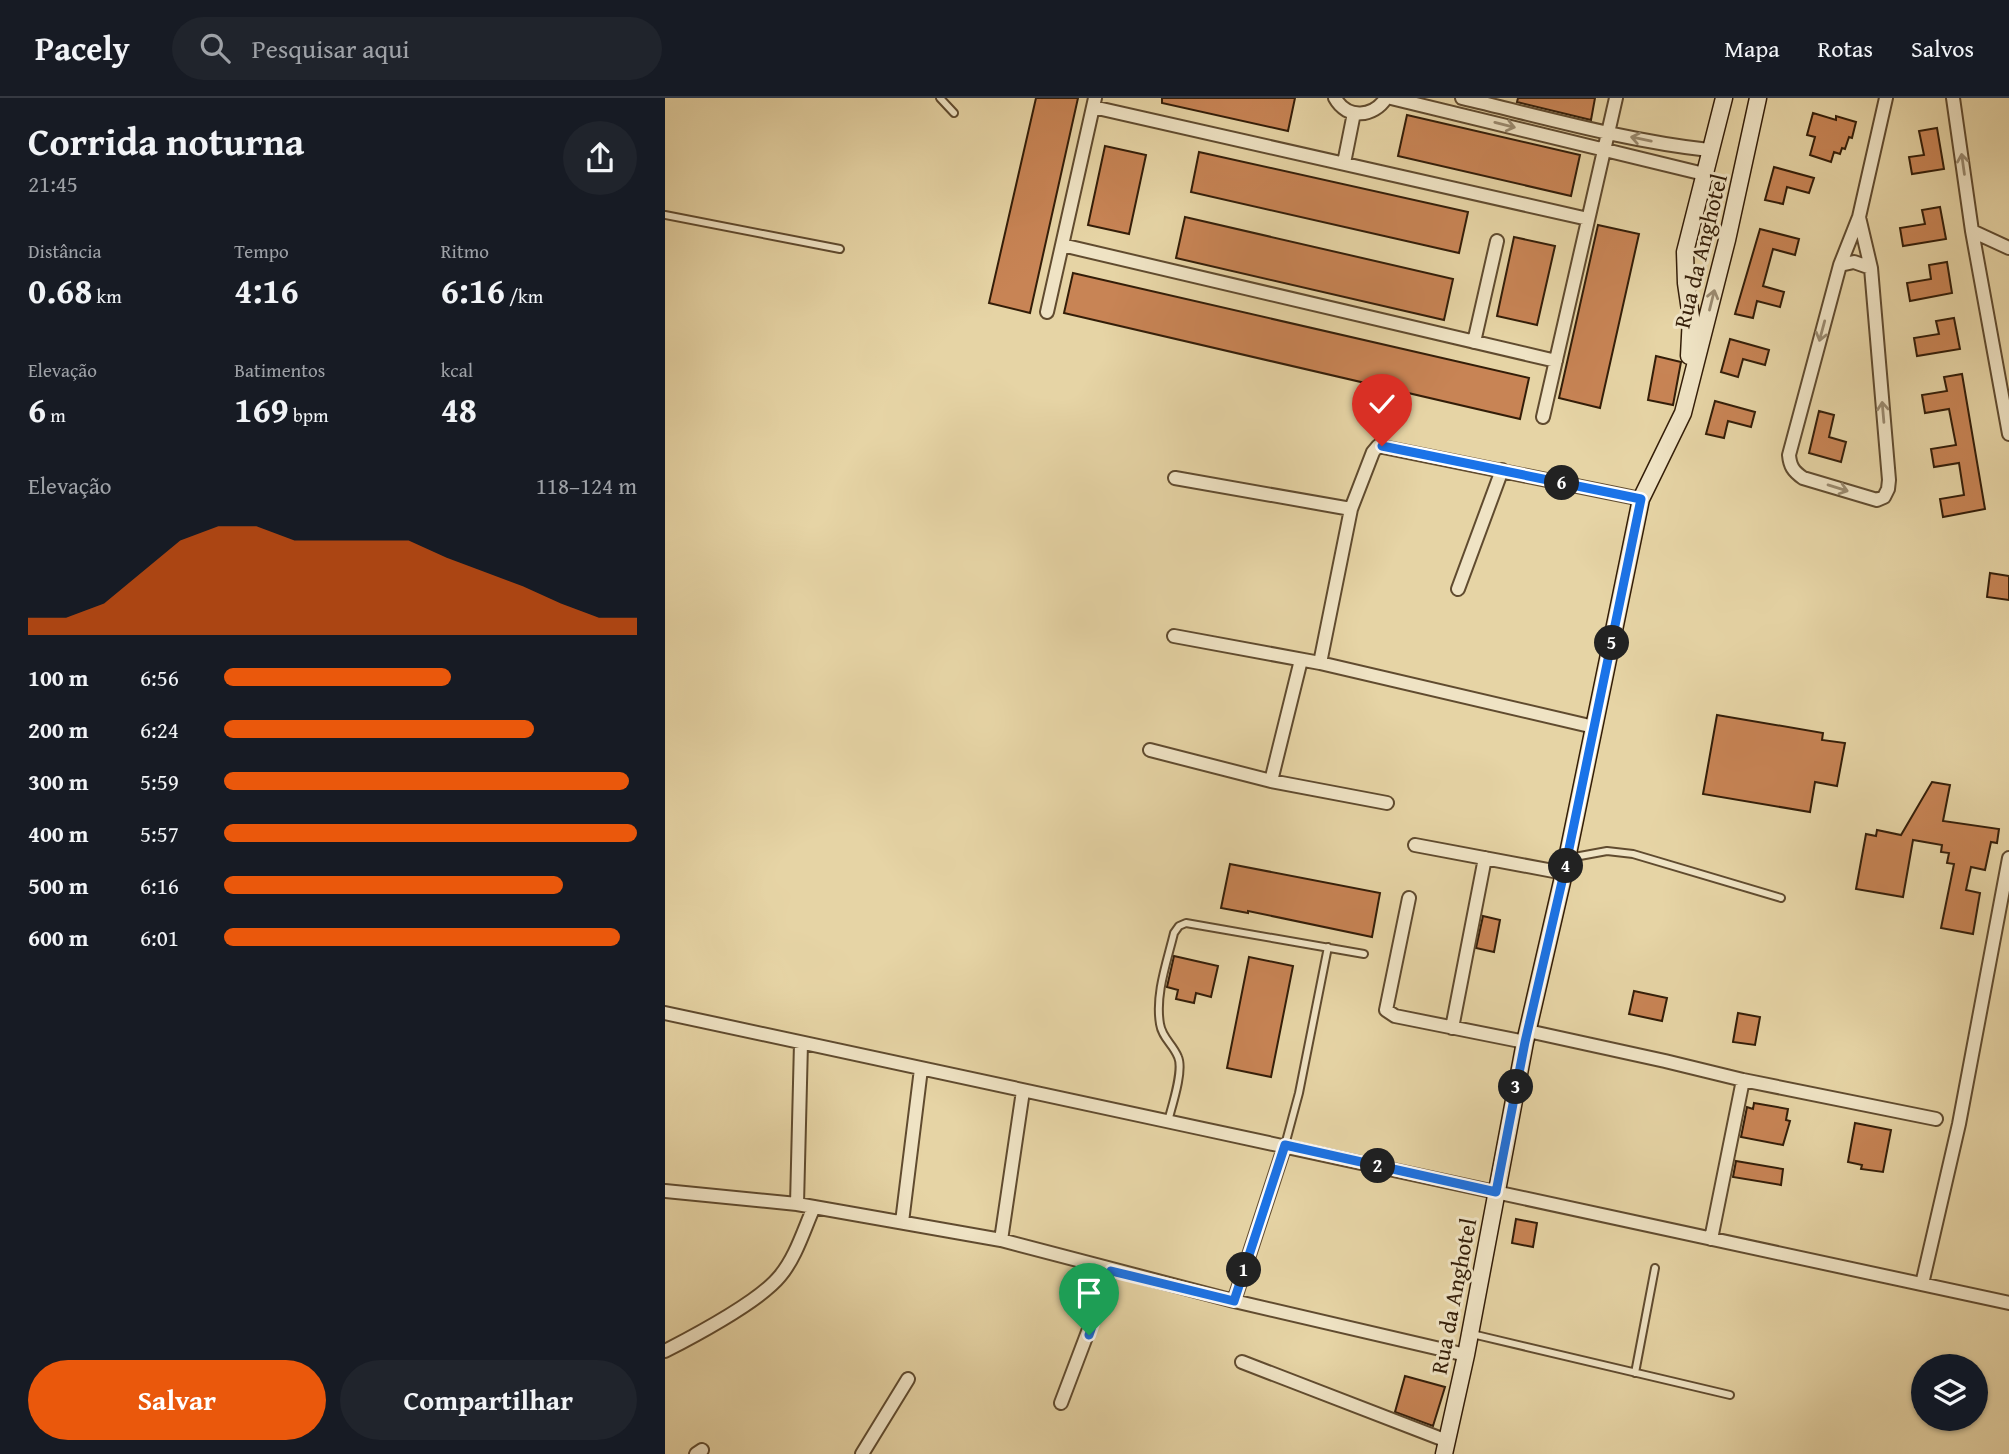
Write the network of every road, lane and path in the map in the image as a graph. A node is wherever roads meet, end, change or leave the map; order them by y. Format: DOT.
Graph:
graph roads {
  1 [pos="940,98"];
  2 [pos="1335,98"];
  3 [pos="1389,98"];
  4 [pos="1462,98"];
  5 [pos="1616,98"];
  6 [pos="1724,98"];
  7 [pos="1758,98"];
  8 [pos="1887,98"];
  9 [pos="1953,98"];
  10 [pos="1094,102"];
  11 [pos="954,113"];
  12 [pos="1354,113"];
  13 [pos="1608,132"];
  14 [pos="1604,149"];
  15 [pos="1709,150"];
  16 [pos="1344,163"];
  17 [pos="1704,174"];
  18 [pos="665,215"];
  19 [pos="1859,217"];
  20 [pos="1588,219"];
  21 [pos="1972,230"];
  22 [pos="1497,241"];
  23 [pos="1062,246"];
  24 [pos="2009,248"];
  25 [pos="840,249"];
  26 [pos="1840,265"];
  27 [pos="1871,268"];
  28 [pos="1047,312"];
  29 [pos="1474,342"];
  30 [pos="1556,361"];
  31 [pos="1683,413"];
  32 [pos="1543,417"];
  33 [pos="2009,434"];
  34 [pos="1502,470"];
  35 [pos="1175,478"];
  36 [pos="1641,499"];
  37 [pos="1351,509"];
  38 [pos="1458,589"];
  39 [pos="1174,636"];
  40 [pos="1301,660"];
  41 [pos="1320,663"];
  42 [pos="1594,727"];
  43 [pos="1150,750"];
  44 [pos="1271,780"];
  45 [pos="1387,803"];
  46 [pos="1415,845"];
  47 [pos="1485,858"];
  48 [pos="2009,858"];
  49 [pos="1566,866"];
  50 [pos="2006,890"];
  51 [pos="1409,898"];
  52 [pos="1781,898"];
  53 [pos="1328,947"];
  54 [pos="1364,954"];
  55 [pos="665,1013"];
  56 [pos="1452,1028"];
  57 [pos="1527,1037"];
  58 [pos="801,1042"];
  59 [pos="921,1069"];
  60 [pos="1743,1080"];
  61 [pos="1023,1091"];
  62 [pos="1937,1119"];
  63 [pos="1168,1121"];
  64 [pos="1285,1145"];
  65 [pos="665,1191"];
  66 [pos="1496,1192"];
  67 [pos="797,1204"];
  68 [pos="814,1207"];
  69 [pos="902,1222"];
  70 [pos="1711,1239"];
  71 [pos="1001,1240"];
  72 [pos="1655,1268"];
  73 [pos="1111,1271"];
  74 [pos="1922,1283"];
  75 [pos="1234,1301"];
  76 [pos="2009,1303"];
  77 [pos="1470,1334"];
  78 [pos="665,1351"];
  79 [pos="1466,1355"];
  80 [pos="1242,1362"];
  81 [pos="1635,1373"];
  82 [pos="908,1379"];
  83 [pos="1730,1395"];
  84 [pos="1061,1403"];
  85 [pos="1446,1447"];
  86 [pos="862,1454"];
  1 -- 11 [label="lane"];
  2 -- 12 [label="street"];
  3 -- 12 [label="street"];
  3 -- 14 [label="street, one-way"];
  4 -- 13 [label="street"];
  5 -- 13 [label="street"];
  6 -- 15 [label="main road, Rua da Anghotel"];
  31 -- 7 [label="main road, Rua da Anghotel, one-way"];
  8 -- 19 [label="street"];
  21 -- 9 [label="street, one-way"];
  10 -- 16 [label="street"];
  10 -- 23 [label="street"];
  12 -- 16 [label="street"];
  13 -- 14 [label="street"];
  15 -- 13 [label="street, one-way"];
  14 -- 17 [label="street"];
  14 -- 20 [label="street"];
  15 -- 17 [label="main road, Rua da Anghotel"];
  16 -- 20 [label="street"];
  17 -- 31 [label="main road, Rua da Anghotel"];
  18 -- 25 [label="lane"];
  19 -- 26 [label="street"];
  19 -- 27 [label="street"];
  20 -- 30 [label="street"];
  21 -- 24 [label="street"];
  21 -- 33 [label="street"];
  22 -- 29 [label="street"];
  23 -- 28 [label="street"];
  23 -- 29 [label="street"];
  26 -- 27 [label="street"];
  26 -- 27 [label="street, one-way"];
  29 -- 30 [label="street"];
  30 -- 32 [label="street"];
  31 -- 36 [label="main road, Rua da Anghotel"];
  34 -- 36 [label="street"];
  34 -- 37 [label="street"];
  34 -- 38 [label="street"];
  35 -- 37 [label="street"];
  36 -- 42 [label="main road, Rua da Anghotel"];
  37 -- 41 [label="street"];
  39 -- 40 [label="street"];
  40 -- 41 [label="street"];
  40 -- 44 [label="street"];
  41 -- 42 [label="street"];
  42 -- 49 [label="main road, Rua da Anghotel"];
  43 -- 44 [label="street"];
  44 -- 45 [label="street"];
  46 -- 47 [label="street"];
  47 -- 49 [label="street"];
  47 -- 56 [label="street"];
  48 -- 50 [label="street"];
  49 -- 52 [label="lane"];
  49 -- 57 [label="main road, Rua da Anghotel"];
  50 -- 74 [label="street"];
  51 -- 56 [label="street"];
  53 -- 54 [label="lane"];
  53 -- 63 [label="lane"];
  53 -- 64 [label="lane"];
  55 -- 58 [label="street"];
  56 -- 57 [label="street"];
  57 -- 60 [label="street"];
  57 -- 66 [label="main road, Rua da Anghotel"];
  58 -- 59 [label="street"];
  58 -- 67 [label="street"];
  59 -- 61 [label="street"];
  59 -- 69 [label="street"];
  60 -- 62 [label="street"];
  60 -- 70 [label="street"];
  61 -- 63 [label="street"];
  61 -- 71 [label="street"];
  63 -- 64 [label="street"];
  64 -- 66 [label="street"];
  64 -- 75 [label="street"];
  65 -- 67 [label="street"];
  66 -- 70 [label="street"];
  66 -- 77 [label="main road, Rua da Anghotel"];
  67 -- 68 [label="street"];
  68 -- 69 [label="street"];
  68 -- 78 [label="street"];
  69 -- 71 [label="street"];
  70 -- 74 [label="street"];
  71 -- 73 [label="street"];
  72 -- 81 [label="lane"];
  73 -- 75 [label="street"];
  73 -- 84 [label="street"];
  74 -- 76 [label="street"];
  75 -- 79 [label="street"];
  77 -- 79 [label="main road, Rua da Anghotel"];
  77 -- 81 [label="lane"];
  79 -- 85 [label="main road, Rua da Anghotel"];
  80 -- 85 [label="street"];
  81 -- 83 [label="lane"];
  82 -- 86 [label="street"];
}
